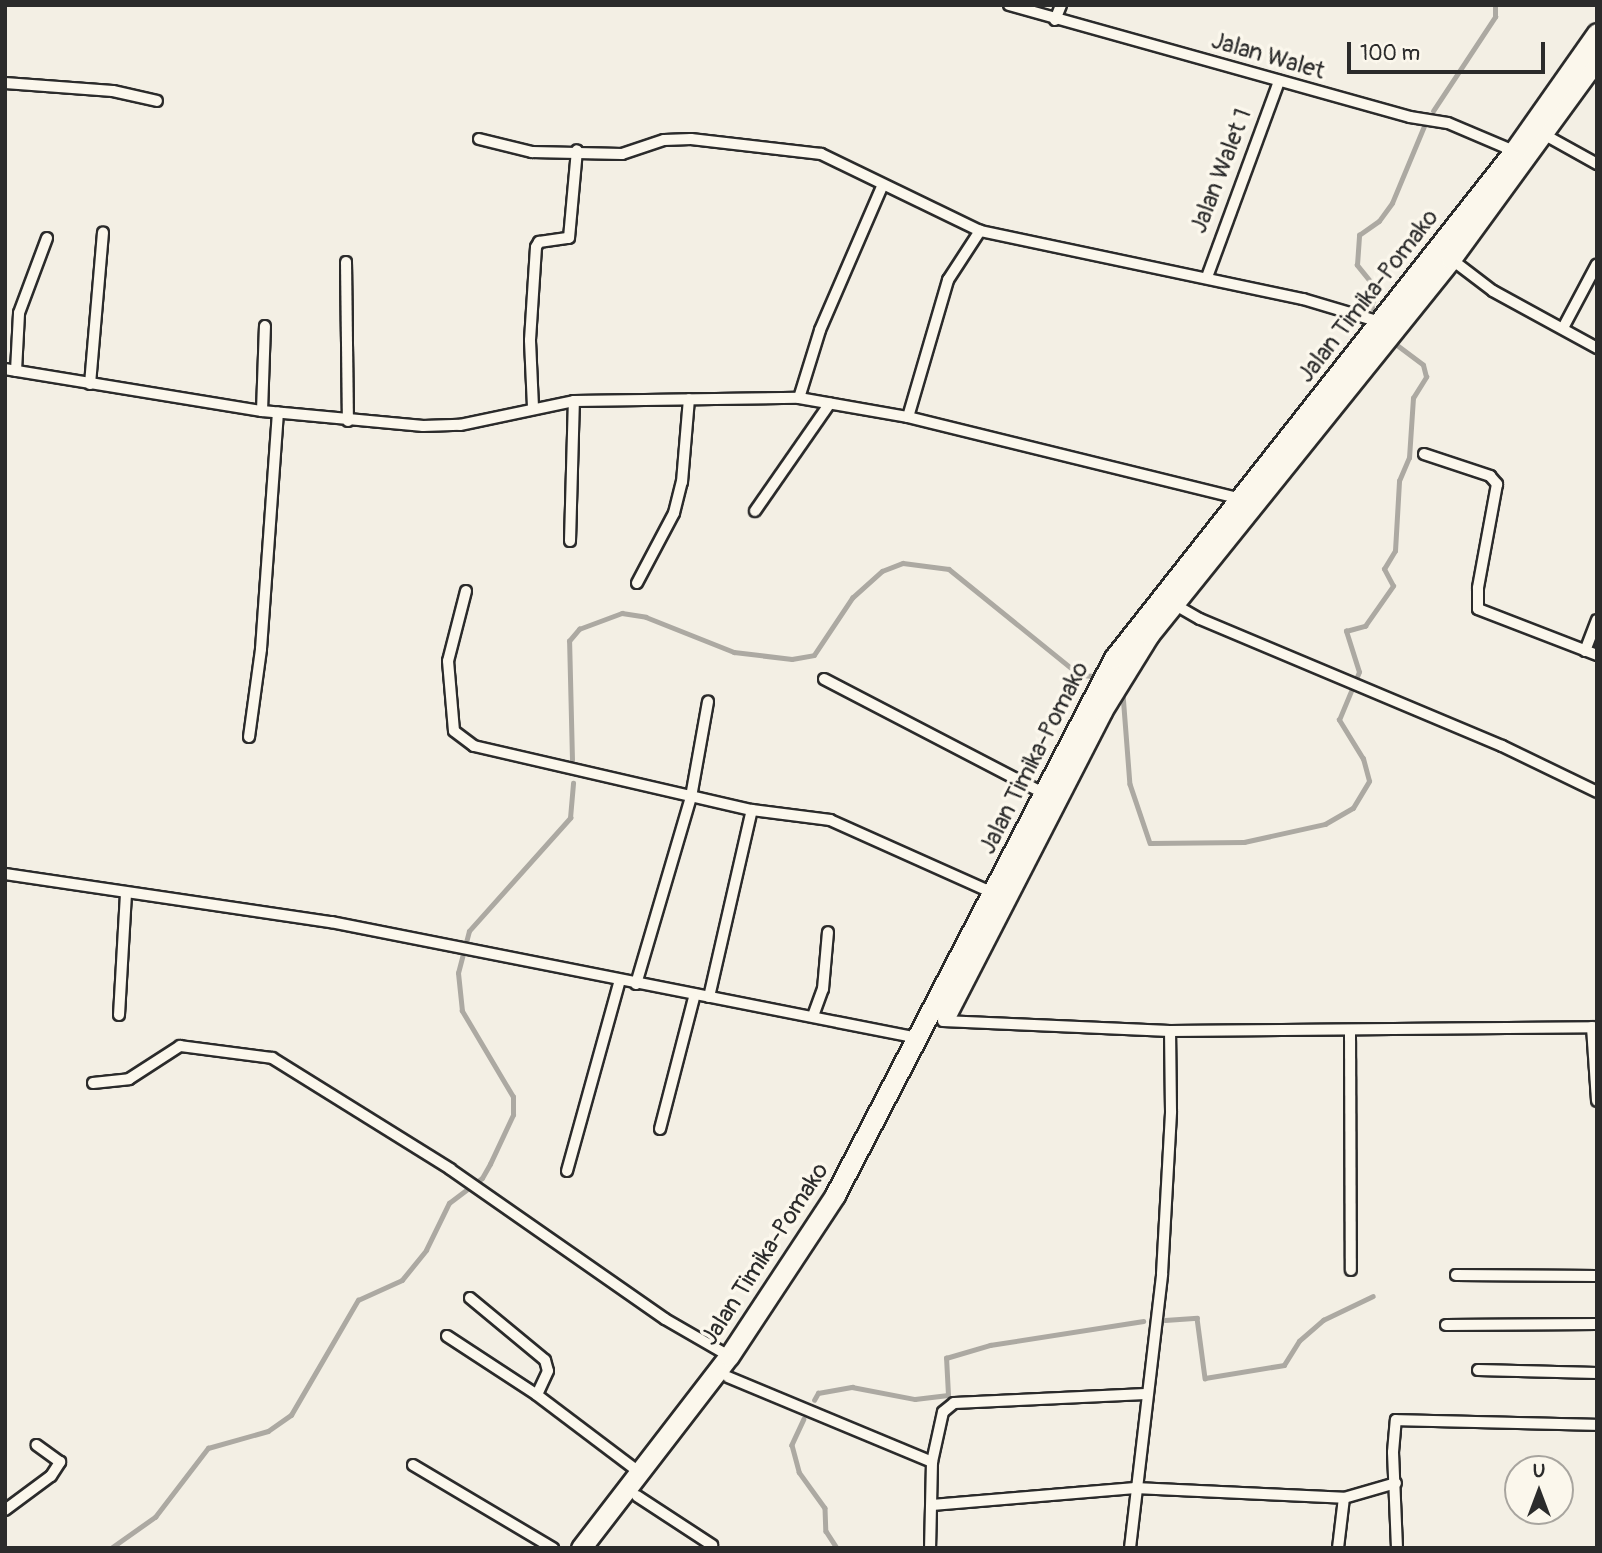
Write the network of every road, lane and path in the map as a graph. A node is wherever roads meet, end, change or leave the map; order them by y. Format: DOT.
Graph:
graph roads {
  1 [pos="1009,5"];
  2 [pos="1061,5"];
  3 [pos="1055,20"];
  4 [pos="1597,33"];
  5 [pos="1595,66"];
  6 [pos="1279,81"];
  7 [pos="5,83"];
  8 [pos="158,102"];
  9 [pos="1545,135"];
  10 [pos="479,139"];
  11 [pos="578,150"];
  12 [pos="1514,151"];
  13 [pos="1597,164"];
  14 [pos="883,187"];
  15 [pos="981,231"];
  16 [pos="103,233"];
  17 [pos="47,238"];
  18 [pos="1451,259"];
  19 [pos="346,262"];
  20 [pos="1597,264"];
  21 [pos="1206,277"];
  22 [pos="1380,321"];
  23 [pos="265,326"];
  24 [pos="1563,328"];
  25 [pos="1597,348"];
  26 [pos="11,370"];
  27 [pos="1346,375"];
  28 [pos="90,384"];
  29 [pos="799,398"];
  30 [pos="689,399"];
  31 [pos="574,401"];
  32 [pos="830,403"];
  33 [pos="533,407"];
  34 [pos="262,411"];
  35 [pos="278,413"];
  36 [pos="908,416"];
  37 [pos="348,421"];
  38 [pos="1424,454"];
  39 [pos="1239,498"];
  40 [pos="755,511"];
  41 [pos="570,541"];
  42 [pos="637,583"];
  43 [pos="466,591"];
  44 [pos="1172,603"];
  45 [pos="1597,620"];
  46 [pos="1585,651"];
  47 [pos="1597,655"];
  48 [pos="824,679"];
  49 [pos="708,702"];
  50 [pos="249,737"];
  51 [pos="1597,792"];
  52 [pos="1043,793"];
  53 [pos="691,797"];
  54 [pos="752,810"];
  55 [pos="5,874"];
  56 [pos="993,893"];
  57 [pos="126,895"];
  58 [pos="828,933"];
  59 [pos="620,980"];
  60 [pos="636,984"];
  61 [pos="695,994"];
  62 [pos="709,997"];
  63 [pos="119,1015"];
  64 [pos="813,1016"];
  65 [pos="943,1021"];
  66 [pos="1595,1027"];
  67 [pos="1170,1031"];
  68 [pos="1350,1031"];
  69 [pos="919,1038"];
  70 [pos="93,1083"];
  71 [pos="1597,1101"];
  72 [pos="660,1129"];
  73 [pos="567,1171"];
  74 [pos="1351,1270"];
  75 [pos="1456,1275"];
  76 [pos="1597,1276"];
  77 [pos="470,1298"];
  78 [pos="1597,1324"];
  79 [pos="1446,1325"];
  80 [pos="447,1336"];
  81 [pos="729,1356"];
  82 [pos="1478,1370"];
  83 [pos="1597,1373"];
  84 [pos="728,1377"];
  85 [pos="1146,1394"];
  86 [pos="537,1395"];
  87 [pos="1597,1425"];
  88 [pos="37,1445"];
  89 [pos="932,1462"];
  90 [pos="413,1465"];
  91 [pos="640,1473"];
  92 [pos="1396,1483"];
  93 [pos="1135,1488"];
  94 [pos="637,1496"];
  95 [pos="1344,1498"];
  96 [pos="932,1505"];
  97 [pos="5,1510"];
  98 [pos="712,1545"];
  99 [pos="552,1548"];
  100 [pos="580,1548"];
  101 [pos="597,1548"];
  102 [pos="930,1548"];
  103 [pos="1130,1548"];
  104 [pos="1338,1548"];
  105 [pos="1397,1548"];
  1 -- 3 [label="street, Jalan Walet"];
  2 -- 3 [label="street"];
  3 -- 6 [label="street, Jalan Walet"];
  4 -- 12 [label="highway, Jalan Timika-Pomako"];
  5 -- 9 [label="highway, Jalan Timika-Pomako"];
  6 -- 12 [label="street, Jalan Walet"];
  6 -- 21 [label="street, Jalan Walet 1"];
  7 -- 8 [label="street"];
  9 -- 13 [label="street"];
  9 -- 18 [label="highway, Jalan Timika-Pomako"];
  10 -- 11 [label="street"];
  11 -- 14 [label="street"];
  11 -- 33 [label="street"];
  12 -- 22 [label="highway, Jalan Timika-Pomako"];
  14 -- 15 [label="street"];
  14 -- 29 [label="street"];
  15 -- 21 [label="street"];
  15 -- 36 [label="street"];
  16 -- 28 [label="street"];
  17 -- 26 [label="street"];
  18 -- 24 [label="street"];
  18 -- 27 [label="highway, Jalan Timika-Pomako"];
  19 -- 37 [label="street"];
  20 -- 24 [label="street"];
  21 -- 22 [label="street"];
  22 -- 27 [label="highway, Jalan Timika-Pomako"];
  23 -- 34 [label="street"];
  24 -- 25 [label="street"];
  26 -- 28 [label="street"];
  27 -- 39 [label="highway, Jalan Timika-Pomako"];
  27 -- 44 [label="highway, Jalan Timika-Pomako"];
  28 -- 34 [label="street"];
  29 -- 30 [label="street"];
  29 -- 32 [label="street"];
  30 -- 31 [label="street"];
  30 -- 42 [label="street"];
  31 -- 33 [label="street"];
  31 -- 41 [label="street"];
  32 -- 36 [label="street"];
  32 -- 40 [label="street"];
  33 -- 37 [label="street"];
  34 -- 35 [label="street"];
  35 -- 37 [label="street"];
  35 -- 50 [label="street"];
  36 -- 39 [label="street"];
  38 -- 46 [label="street"];
  39 -- 52 [label="highway, Jalan Timika-Pomako"];
  43 -- 53 [label="street"];
  44 -- 51 [label="street"];
  44 -- 65 [label="highway, Jalan Timika-Pomako"];
  45 -- 46 [label="street"];
  46 -- 47 [label="street"];
  48 -- 52 [label="street"];
  49 -- 53 [label="street"];
  52 -- 56 [label="highway, Jalan Timika-Pomako"];
  53 -- 54 [label="street"];
  53 -- 60 [label="street"];
  54 -- 56 [label="street"];
  54 -- 62 [label="street"];
  55 -- 57 [label="street"];
  56 -- 69 [label="highway, Jalan Timika-Pomako"];
  57 -- 59 [label="street"];
  57 -- 63 [label="street"];
  58 -- 64 [label="street"];
  59 -- 60 [label="street"];
  59 -- 73 [label="street"];
  60 -- 61 [label="street"];
  61 -- 62 [label="street"];
  61 -- 72 [label="street"];
  62 -- 64 [label="street"];
  64 -- 69 [label="street"];
  65 -- 67 [label="street"];
  65 -- 84 [label="highway, Jalan Timika-Pomako"];
  66 -- 68 [label="street"];
  66 -- 71 [label="street"];
  67 -- 68 [label="street"];
  67 -- 85 [label="street"];
  68 -- 74 [label="street"];
  69 -- 81 [label="highway, Jalan Timika-Pomako"];
  70 -- 81 [label="street"];
  75 -- 76 [label="street"];
  77 -- 86 [label="street"];
  78 -- 79 [label="street"];
  80 -- 86 [label="street"];
  81 -- 91 [label="highway, Jalan Timika-Pomako"];
  82 -- 83 [label="street"];
  84 -- 89 [label="street"];
  84 -- 94 [label="highway, Jalan Timika-Pomako"];
  85 -- 89 [label="street"];
  85 -- 93 [label="street"];
  86 -- 91 [label="street"];
  87 -- 92 [label="street"];
  88 -- 97 [label="street"];
  89 -- 96 [label="street"];
  90 -- 99 [label="street"];
  91 -- 100 [label="highway, Jalan Timika-Pomako"];
  92 -- 95 [label="street"];
  92 -- 105 [label="street"];
  93 -- 95 [label="street"];
  93 -- 96 [label="street"];
  93 -- 103 [label="street"];
  94 -- 98 [label="street"];
  94 -- 101 [label="highway, Jalan Timika-Pomako"];
  95 -- 104 [label="street"];
  96 -- 102 [label="street"];
}
